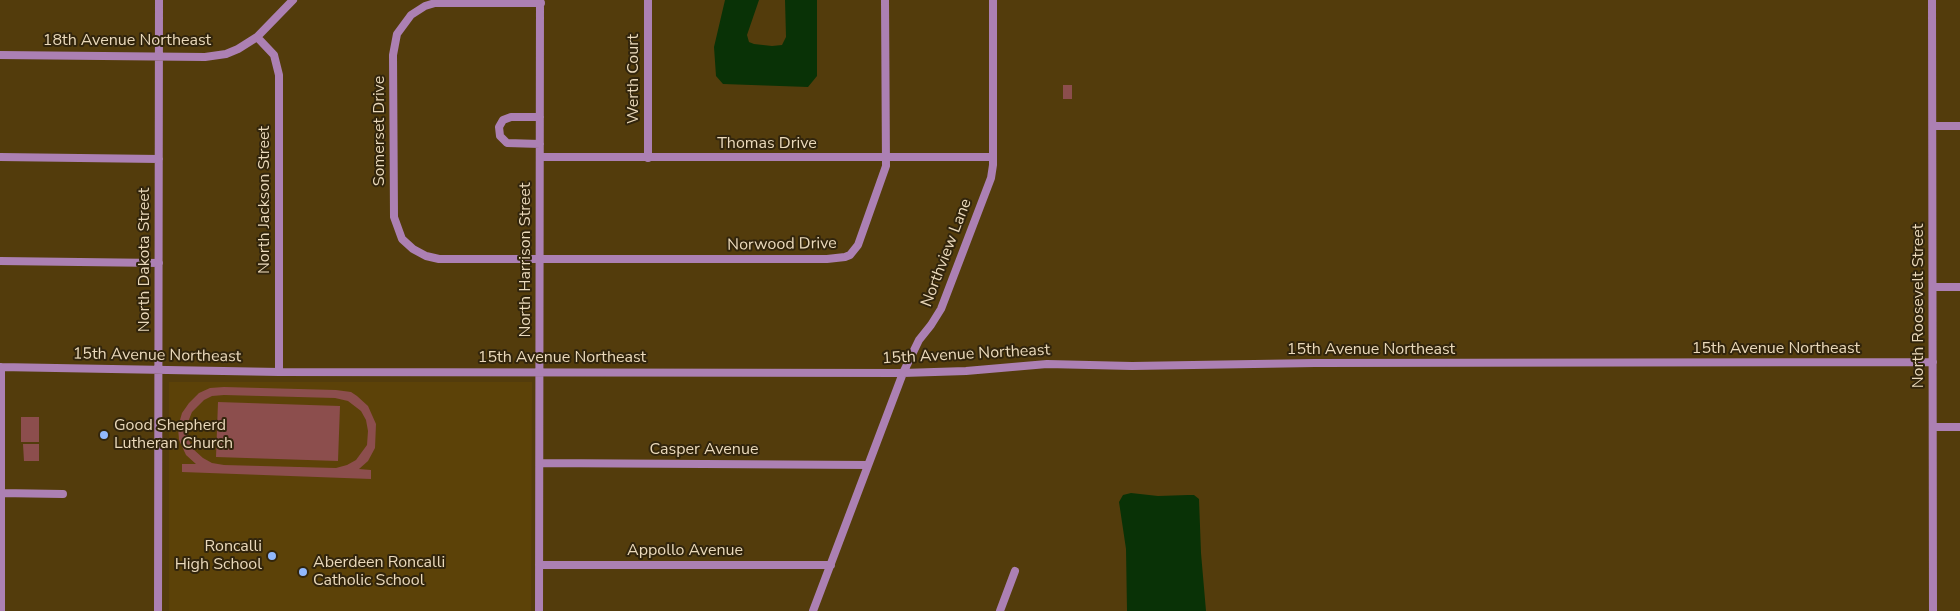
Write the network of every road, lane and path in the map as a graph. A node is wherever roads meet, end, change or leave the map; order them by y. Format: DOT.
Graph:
graph roads {
  1 [pos="159,0"];
  2 [pos="293,0"];
  3 [pos="648,0"];
  4 [pos="885,0"];
  5 [pos="993,0"];
  6 [pos="1932,0"];
  7 [pos="540,2"];
  8 [pos="257,37"];
  9 [pos="0,54"];
  10 [pos="159,57"];
  11 [pos="540,117"];
  12 [pos="1933,126"];
  13 [pos="1960,126"];
  14 [pos="540,144"];
  15 [pos="0,157"];
  16 [pos="540,157"];
  17 [pos="886,157"];
  18 [pos="993,157"];
  19 [pos="648,158"];
  20 [pos="160,159"];
  21 [pos="540,259"];
  22 [pos="0,261"];
  23 [pos="159,263"];
  24 [pos="1933,287"];
  25 [pos="1960,287"];
  26 [pos="1933,362"];
  27 [pos="0,367"];
  28 [pos="159,370"];
  29 [pos="279,372"];
  30 [pos="540,372"];
  31 [pos="903,373"];
  32 [pos="1933,427"];
  33 [pos="1960,427"];
  34 [pos="540,463"];
  35 [pos="868,464"];
  36 [pos="0,493"];
  37 [pos="63,494"];
  38 [pos="539,564"];
  39 [pos="831,565"];
  40 [pos="1015,571"];
  41 [pos="1,611"];
  42 [pos="158,611"];
  43 [pos="539,611"];
  44 [pos="813,611"];
  45 [pos="1000,611"];
  46 [pos="1933,611"];
  1 -- 10 [label="street, North Dakota Street"];
  2 -- 8 [label="street, 18th Avenue Northeast"];
  3 -- 19 [label="street, Werth Court"];
  4 -- 17 [label="street, Norwood Drive"];
  5 -- 18 [label="street, Northview Lane"];
  6 -- 12 [label="street, North Roosevelt Street"];
  7 -- 11 [label="street, North Harrison Street"];
  7 -- 21 [label="street, Somerset Drive"];
  8 -- 10 [label="street, 18th Avenue Northeast"];
  8 -- 29 [label="street, North Jackson Street"];
  9 -- 10 [label="street, 18th Avenue Northeast"];
  10 -- 20 [label="street, North Dakota Street"];
  11 -- 14 [label="street, North Harrison Street"];
  11 -- 14 [label="street"];
  12 -- 13 [label="street"];
  12 -- 24 [label="street, North Roosevelt Street"];
  14 -- 16 [label="street, North Harrison Street"];
  15 -- 20 [label="street"];
  16 -- 19 [label="street, Thomas Drive"];
  16 -- 21 [label="street, North Harrison Street"];
  17 -- 18 [label="street, Thomas Drive"];
  17 -- 19 [label="street, Thomas Drive"];
  17 -- 21 [label="street, Norwood Drive"];
  18 -- 31 [label="street, Northview Lane"];
  20 -- 23 [label="street, North Dakota Street"];
  21 -- 30 [label="street, North Harrison Street"];
  22 -- 23 [label="street"];
  23 -- 28 [label="street, North Dakota Street"];
  24 -- 25 [label="street"];
  24 -- 26 [label="street, North Roosevelt Street"];
  26 -- 31 [label="street, 15th Avenue Northeast"];
  26 -- 32 [label="street, North Roosevelt Street"];
  27 -- 28 [label="street, 15th Avenue Northeast"];
  27 -- 36 [label="street"];
  28 -- 29 [label="street, 15th Avenue Northeast"];
  28 -- 42 [label="street, North Dakota Street"];
  29 -- 30 [label="street, 15th Avenue Northeast"];
  30 -- 31 [label="street, 15th Avenue Northeast"];
  30 -- 34 [label="street, North Harrison Street"];
  31 -- 35 [label="street, Northview Lane"];
  32 -- 33 [label="street"];
  32 -- 46 [label="street, North Roosevelt Street"];
  34 -- 35 [label="street, Casper Avenue"];
  34 -- 38 [label="street, North Harrison Street"];
  35 -- 39 [label="street, Northview Lane"];
  36 -- 37 [label="street"];
  36 -- 41 [label="street"];
  38 -- 39 [label="street, Appollo Avenue"];
  38 -- 43 [label="street, North Harrison Street"];
  39 -- 44 [label="street, Northview Lane"];
  40 -- 45 [label="street"];
}
